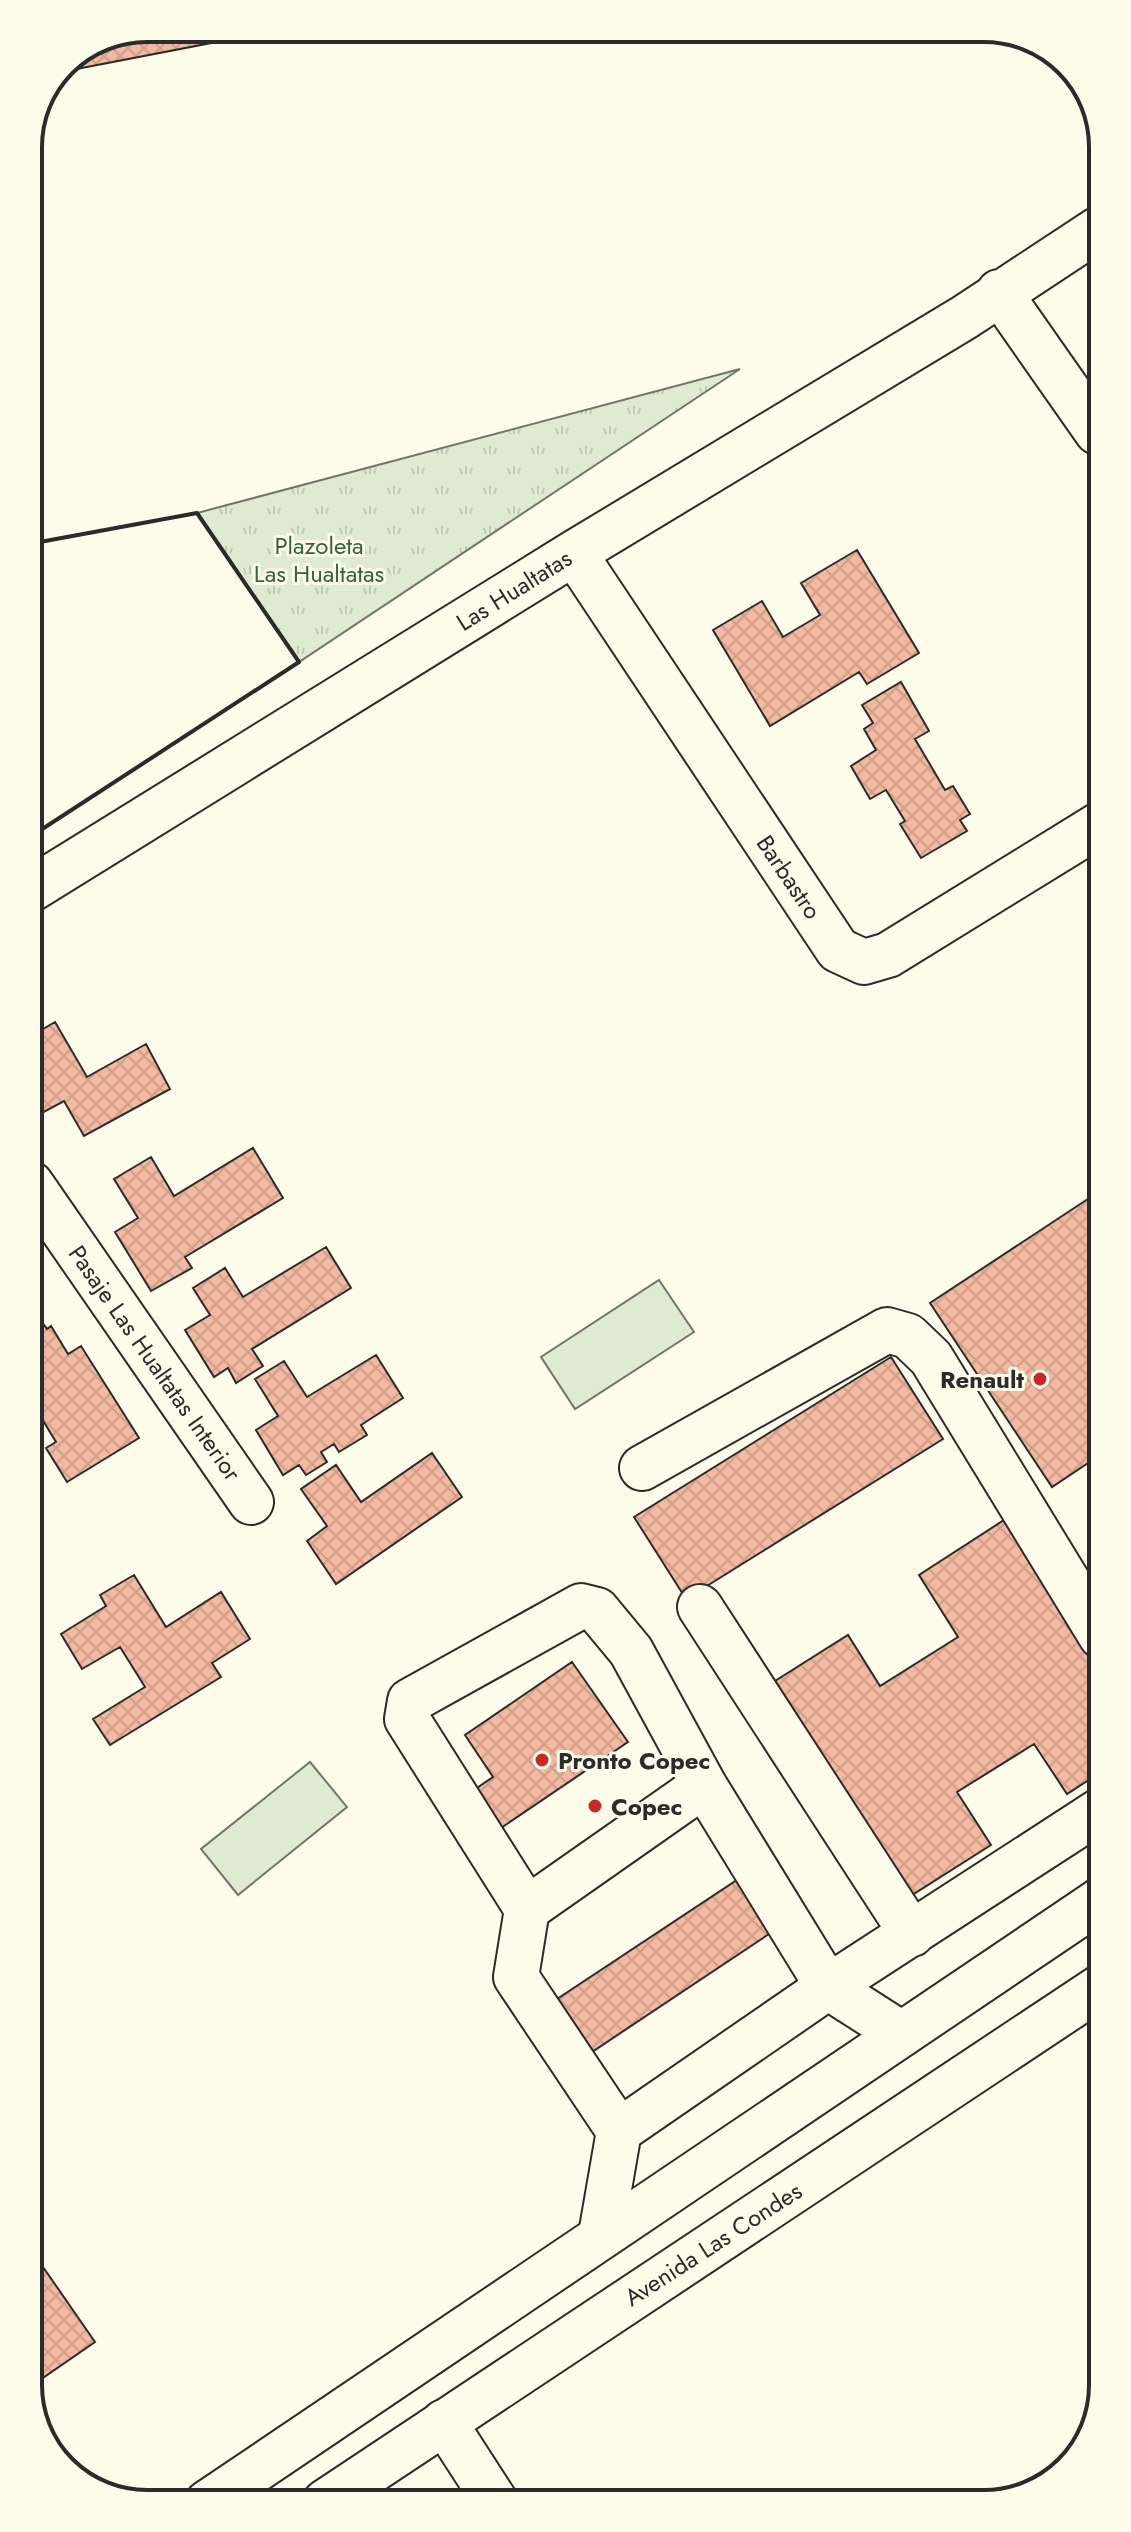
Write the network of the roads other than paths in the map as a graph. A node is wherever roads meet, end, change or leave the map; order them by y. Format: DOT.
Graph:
graph roads {
  1 [pos="1089,235"];
  2 [pos="999,292"];
  3 [pos="1089,421"];
  4 [pos="574,553"];
  5 [pos="1089,831"];
  6 [pos="42,883"];
  7 [pos="42,1200"];
  8 [pos="642,1468"];
  9 [pos="251,1502"];
  10 [pos="700,1607"];
  11 [pos="1089,1616"];
  12 [pos="704,1785"];
  13 [pos="1089,1818"];
  14 [pos="1089,1908"];
  15 [pos="527,1909"];
  16 [pos="912,1934"];
  17 [pos="828,1987"];
  18 [pos="1089,1995"];
  19 [pos="900,2033"];
  20 [pos="619,2131"];
  21 [pos="601,2235"];
  22 [pos="444,2422"];
  23 [pos="226,2490"];
  24 [pos="343,2490"];
  25 [pos="488,2490"];
  1 -- 2 [label="street, Las Hualtatas"];
  2 -- 3 [label="street"];
  2 -- 4 [label="street, Las Hualtatas"];
  4 -- 5 [label="street, Barbastro"];
  4 -- 6 [label="street, Las Hualtatas"];
  7 -- 9 [label="street, Pasaje Las Hualtatas Interior"];
  8 -- 11 [label="street"];
  10 -- 16 [label="street"];
  12 -- 15 [label="street"];
  12 -- 15 [label="street"];
  12 -- 17 [label="street"];
  13 -- 16 [label="street"];
  14 -- 19 [label="street"];
  15 -- 20 [label="street"];
  16 -- 17 [label="street"];
  17 -- 19 [label="street"];
  17 -- 20 [label="street"];
  18 -- 22 [label="street, Avenida Las Condes"];
  19 -- 21 [label="street"];
  20 -- 21 [label="street"];
  21 -- 23 [label="street"];
  22 -- 24 [label="street, Avenida Las Condes"];
  22 -- 25 [label="street"];
}
